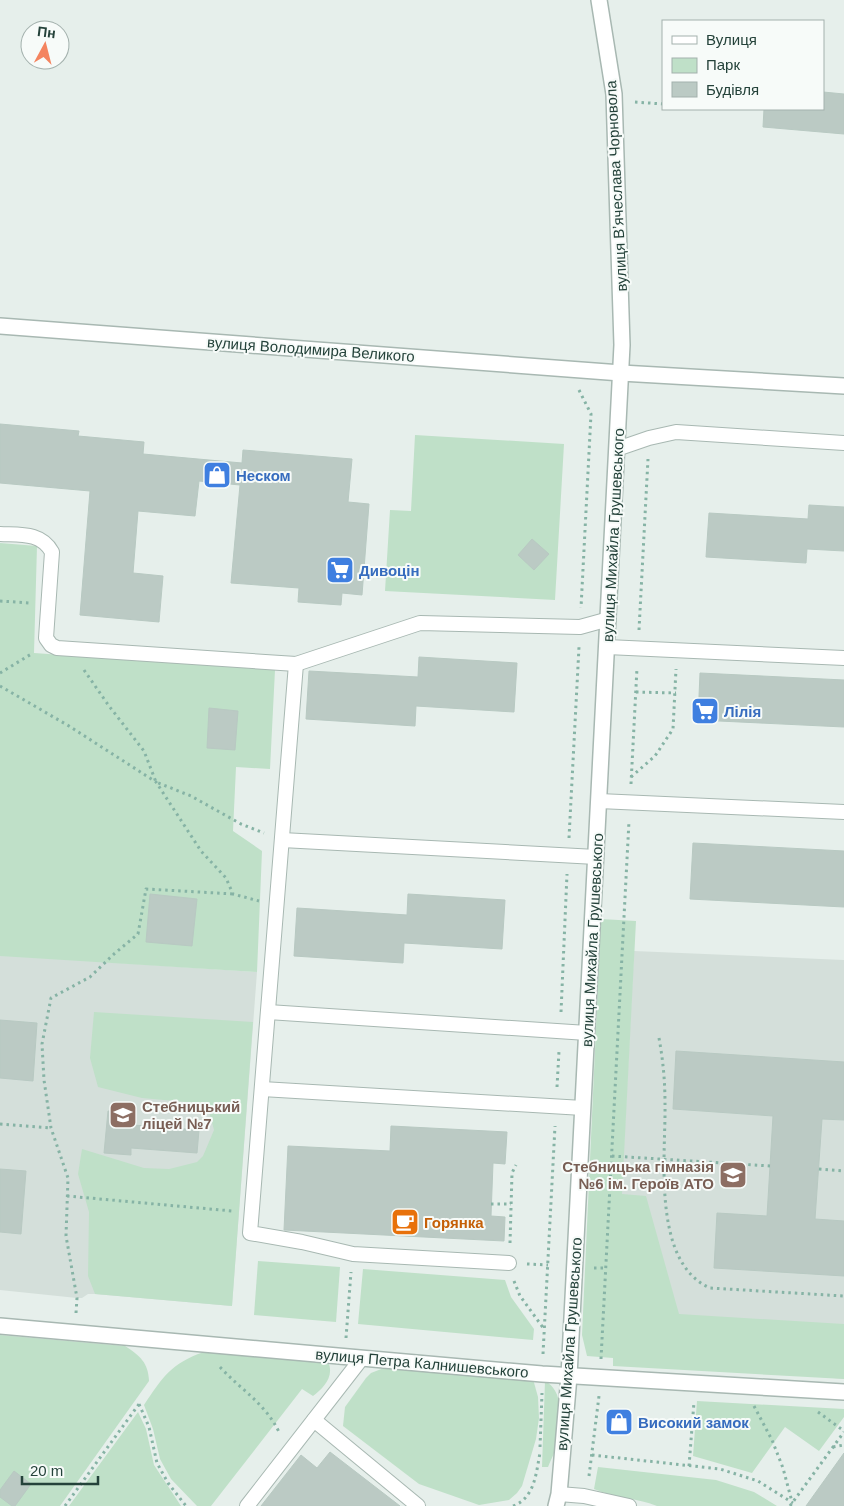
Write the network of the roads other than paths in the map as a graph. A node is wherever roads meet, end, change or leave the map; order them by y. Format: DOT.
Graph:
graph roads {
  1 [pos="599,0"];
  2 [pos="0,326"];
  3 [pos="621,373"];
  4 [pos="844,386"];
  5 [pos="844,443"];
  6 [pos="618,449"];
  7 [pos="0,534"];
  8 [pos="609,619"];
  9 [pos="607,647"];
  10 [pos="844,658"];
  11 [pos="296,664"];
  12 [pos="599,801"];
  13 [pos="844,812"];
  14 [pos="282,840"];
  15 [pos="596,857"];
  16 [pos="268,1012"];
  17 [pos="587,1033"];
  18 [pos="262,1089"];
  19 [pos="583,1108"];
  20 [pos="509,1263"];
  21 [pos="0,1326"];
  22 [pos="362,1358"];
  23 [pos="569,1376"];
  24 [pos="844,1392"];
  25 [pos="314,1420"];
  26 [pos="558,1500"];
  27 [pos="247,1506"];
  28 [pos="418,1506"];
  29 [pos="629,1506"];
  1 -- 3 [label="street, вулиця Вʼячеслава Чорновола"];
  2 -- 3 [label="street, вулиця Володимира Великого"];
  3 -- 4 [label="street, вулиця Володимира Великого"];
  3 -- 6 [label="street, вулиця Михайла Грушевського"];
  5 -- 6 [label="lane"];
  6 -- 8 [label="street, вулиця Михайла Грушевського"];
  7 -- 11 [label="lane"];
  8 -- 9 [label="street, вулиця Михайла Грушевського"];
  8 -- 11 [label="lane"];
  9 -- 10 [label="lane"];
  9 -- 12 [label="street, вулиця Михайла Грушевського"];
  11 -- 14 [label="lane"];
  12 -- 13 [label="lane"];
  12 -- 15 [label="street, вулиця Михайла Грушевського"];
  14 -- 15 [label="lane"];
  14 -- 16 [label="lane"];
  15 -- 17 [label="street, вулиця Михайла Грушевського"];
  16 -- 17 [label="lane"];
  16 -- 18 [label="lane"];
  17 -- 19 [label="street, вулиця Михайла Грушевського"];
  18 -- 19 [label="lane"];
  18 -- 20 [label="lane"];
  19 -- 23 [label="street, вулиця Михайла Грушевського"];
  21 -- 22 [label="street, вулиця Петра Калнишевського"];
  22 -- 23 [label="street, вулиця Петра Калнишевського"];
  22 -- 25 [label="lane"];
  23 -- 24 [label="street, вулиця Петра Калнишевського"];
  23 -- 26 [label="street, вулиця Михайла Грушевського"];
  25 -- 27 [label="lane"];
  25 -- 28 [label="lane"];
  26 -- 29 [label="lane"];
}
